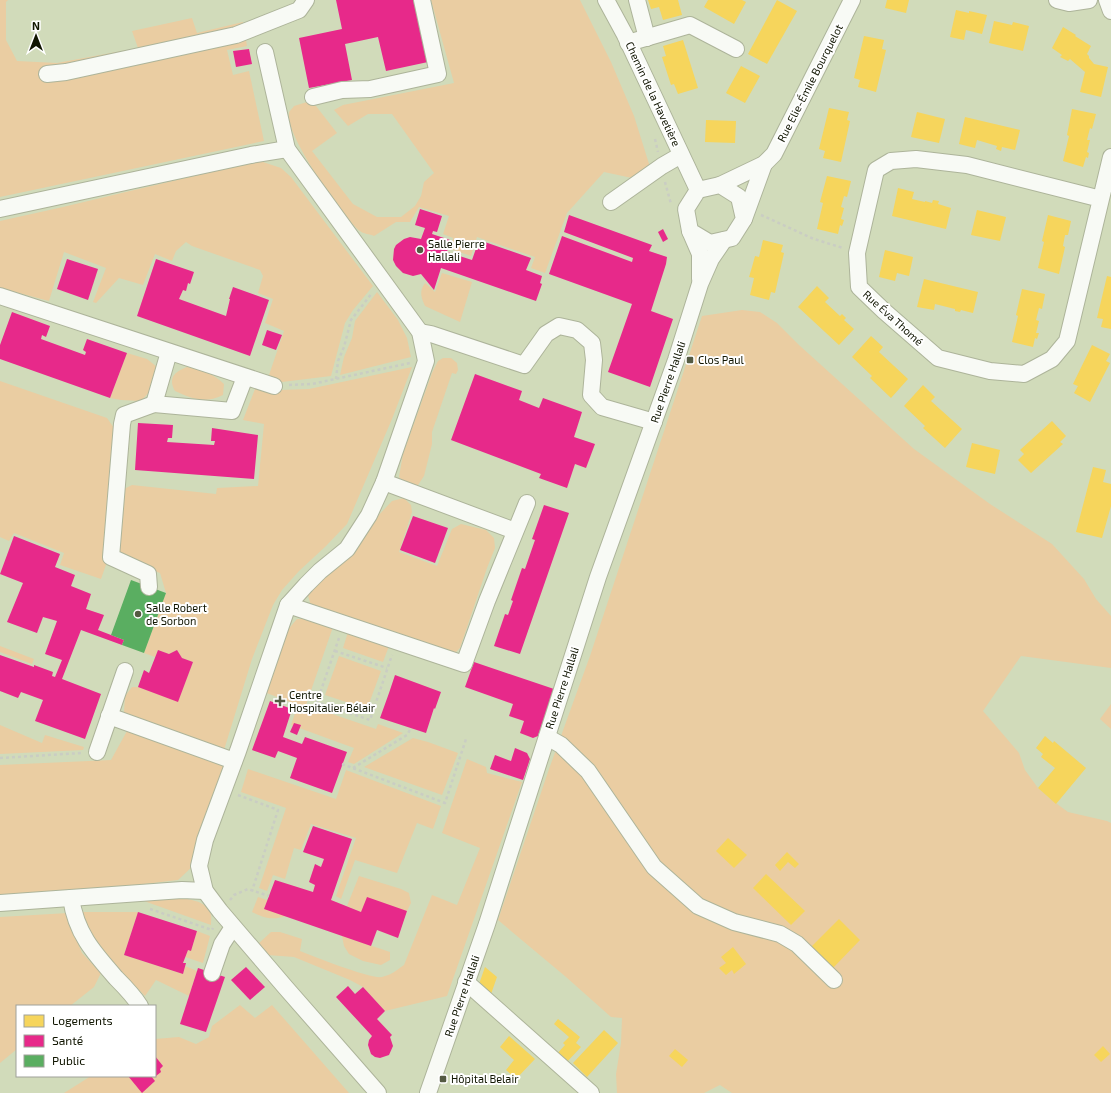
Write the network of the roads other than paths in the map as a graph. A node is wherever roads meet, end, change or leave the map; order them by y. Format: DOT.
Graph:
graph roads {
  1 [pos="306,0"];
  2 [pos="422,0"];
  3 [pos="606,0"];
  4 [pos="637,0"];
  5 [pos="852,0"];
  6 [pos="1057,0"];
  7 [pos="1089,0"];
  8 [pos="1107,0"];
  9 [pos="1111,11"];
  10 [pos="646,38"];
  11 [pos="628,43"];
  12 [pos="736,49"];
  13 [pos="265,52"];
  14 [pos="47,74"];
  15 [pos="313,97"];
  16 [pos="287,149"];
  17 [pos="681,155"];
  18 [pos="1111,157"];
  19 [pos="764,164"];
  20 [pos="720,185"];
  21 [pos="698,190"];
  22 [pos="1101,198"];
  23 [pos="610,202"];
  24 [pos="0,209"];
  25 [pos="746,214"];
  26 [pos="690,231"];
  27 [pos="724,240"];
  28 [pos="700,284"];
  29 [pos="0,296"];
  30 [pos="420,332"];
  31 [pos="169,352"];
  32 [pos="245,376"];
  33 [pos="274,386"];
  34 [pos="154,404"];
  35 [pos="654,422"];
  36 [pos="384,482"];
  37 [pos="527,503"];
  38 [pos="516,531"];
  39 [pos="149,587"];
  40 [pos="288,605"];
  41 [pos="124,671"];
  42 [pos="109,716"];
  43 [pos="547,737"];
  44 [pos="96,752"];
  45 [pos="234,761"];
  46 [pos="205,891"];
  47 [pos="72,898"];
  48 [pos="0,903"];
  49 [pos="233,927"];
  50 [pos="212,973"];
  51 [pos="834,980"];
  52 [pos="466,982"];
  53 [pos="139,1005"];
  54 [pos="378,1093"];
  55 [pos="428,1093"];
  56 [pos="590,1093"];
  1 -- 14 [label="street"];
  2 -- 15 [label="street"];
  3 -- 11 [label="street, Chemin de la Havetière"];
  4 -- 10 [label="street"];
  5 -- 19 [label="street, Rue Elie-Émile Bourquelot"];
  6 -- 7 [label="street"];
  8 -- 9 [label="street"];
  10 -- 11 [label="street"];
  10 -- 12 [label="street"];
  11 -- 17 [label="street, Chemin de la Havetière"];
  13 -- 16 [label="street"];
  16 -- 24 [label="street"];
  16 -- 30 [label="street"];
  17 -- 21 [label="street, Chemin de la Havetière"];
  17 -- 23 [label="street"];
  18 -- 22 [label="street, Rue Éva Thomé"];
  19 -- 20 [label="street, Rue Elie-Émile Bourquelot"];
  19 -- 25 [label="street, Rue Elie-Émile Bourquelot"];
  20 -- 21 [label="street"];
  20 -- 25 [label="street"];
  21 -- 26 [label="street"];
  22 -- 22 [label="street, Rue Éva Thomé"];
  25 -- 27 [label="street"];
  26 -- 27 [label="street"];
  26 -- 28 [label="street, Rue Pierre Hallali"];
  27 -- 28 [label="street, Rue Pierre Hallali"];
  28 -- 35 [label="street, Rue Pierre Hallali"];
  29 -- 31 [label="street"];
  30 -- 35 [label="street"];
  30 -- 36 [label="street"];
  31 -- 32 [label="street"];
  31 -- 34 [label="street"];
  32 -- 33 [label="street"];
  32 -- 34 [label="street"];
  34 -- 39 [label="street"];
  35 -- 43 [label="street, Rue Pierre Hallali"];
  36 -- 38 [label="street"];
  36 -- 40 [label="street"];
  37 -- 38 [label="street"];
  38 -- 40 [label="street"];
  40 -- 45 [label="street"];
  41 -- 42 [label="street"];
  42 -- 44 [label="street"];
  42 -- 45 [label="street"];
  43 -- 51 [label="street"];
  43 -- 52 [label="street, Rue Pierre Hallali"];
  45 -- 46 [label="street"];
  46 -- 47 [label="street"];
  46 -- 49 [label="street"];
  47 -- 48 [label="street"];
  47 -- 53 [label="street"];
  49 -- 50 [label="street"];
  49 -- 54 [label="street"];
  52 -- 55 [label="street, Rue Pierre Hallali"];
  52 -- 56 [label="street"];
}
